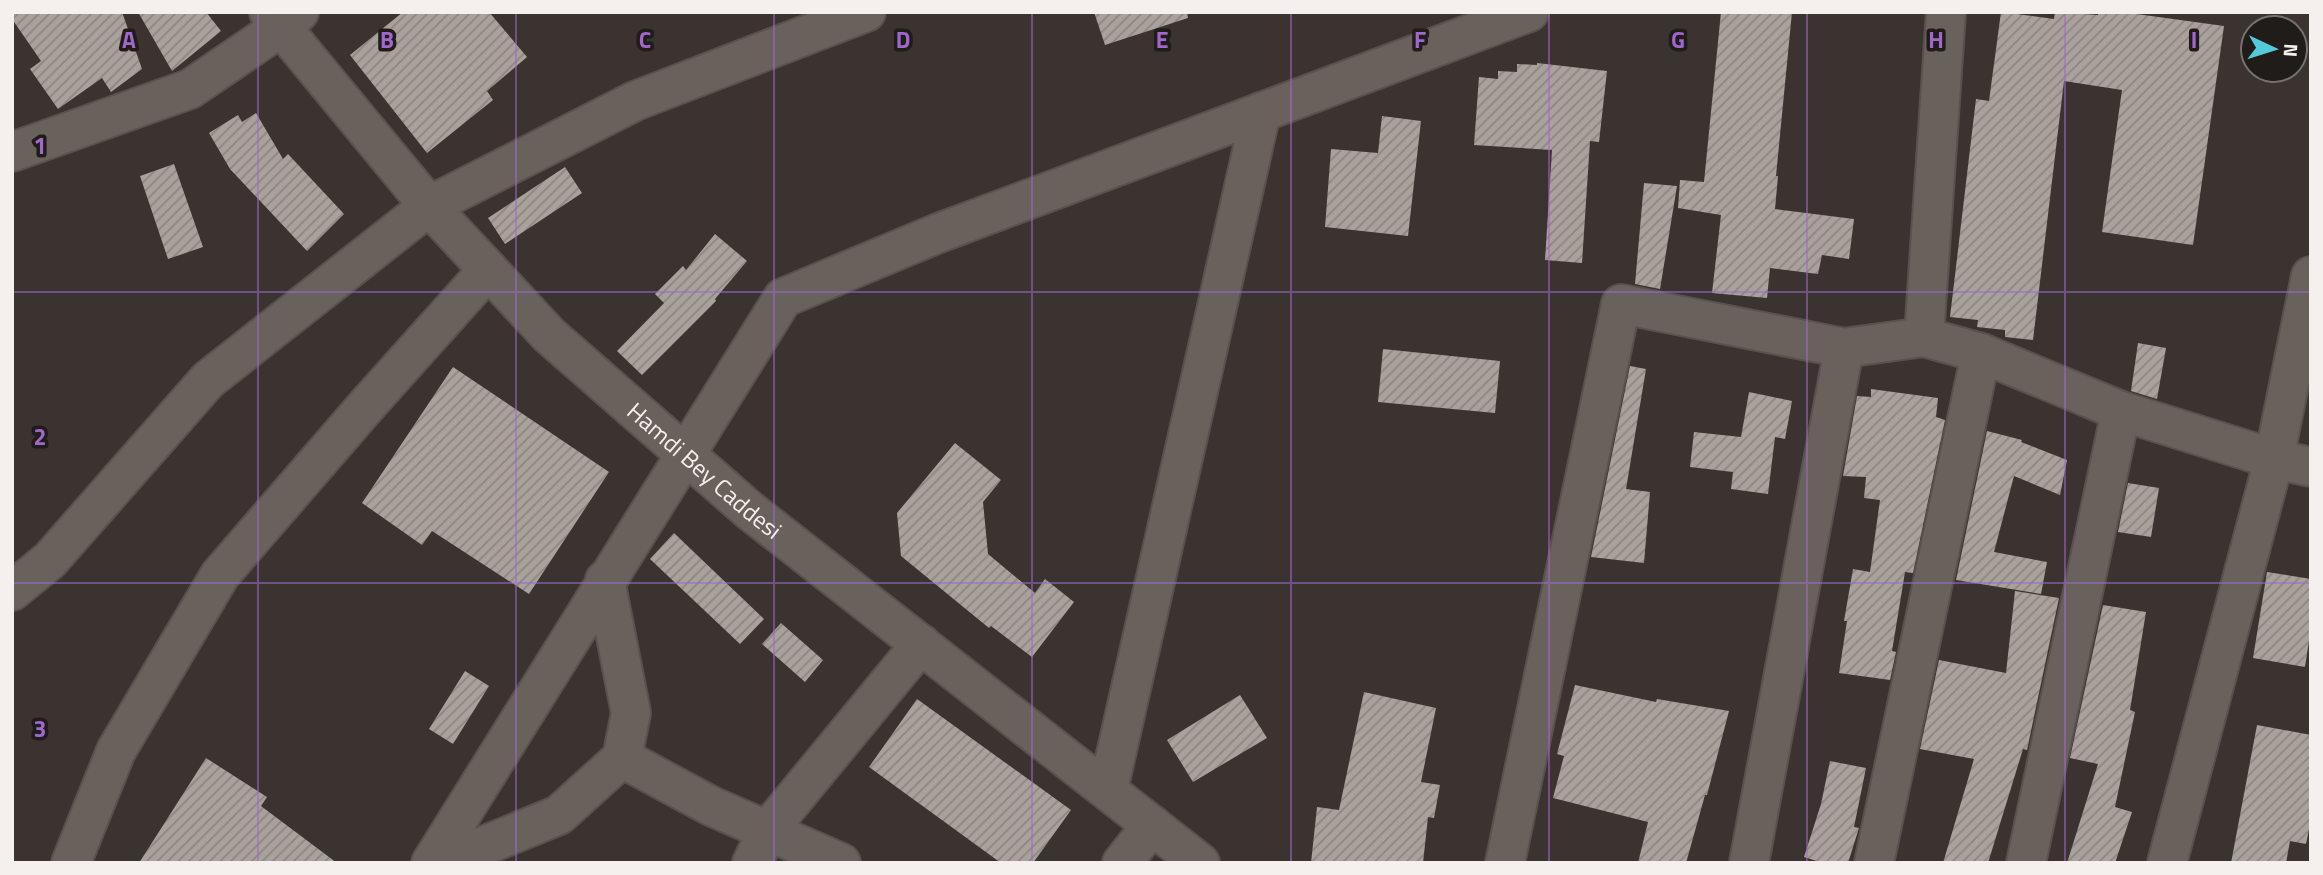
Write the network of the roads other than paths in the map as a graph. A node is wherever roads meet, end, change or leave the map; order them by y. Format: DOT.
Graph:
graph roads {
  1 [pos="1529,12"];
  2 [pos="1946,12"];
  3 [pos="847,15"];
  4 [pos="283,17"];
  5 [pos="1261,112"];
  6 [pos="12,152"];
  7 [pos="429,206"];
  8 [pos="488,270"];
  9 [pos="2311,276"];
  10 [pos="1924,338"];
  11 [pos="1844,348"];
  12 [pos="1981,353"];
  13 [pos="2121,411"];
  14 [pos="684,453"];
  15 [pos="2274,459"];
  16 [pos="2311,467"];
  17 [pos="606,580"];
  18 [pos="12,591"];
  19 [pos="921,644"];
  20 [pos="622,758"];
  21 [pos="1108,790"];
  22 [pos="1152,825"];
  23 [pos="760,846"];
  24 [pos="71,863"];
  25 [pos="431,863"];
  26 [pos="442,863"];
  27 [pos="841,863"];
  28 [pos="1122,863"];
  29 [pos="1200,863"];
  30 [pos="1505,863"];
  31 [pos="1749,863"];
  32 [pos="1874,863"];
  33 [pos="2026,863"];
  34 [pos="2166,863"];
  1 -- 5 [label="street"];
  2 -- 10 [label="street"];
  3 -- 7 [label="street"];
  4 -- 6 [label="street"];
  4 -- 7 [label="street, Hamdi Bey Caddesi"];
  5 -- 14 [label="street"];
  5 -- 21 [label="street"];
  7 -- 8 [label="street, Hamdi Bey Caddesi"];
  7 -- 18 [label="street"];
  8 -- 14 [label="street, Hamdi Bey Caddesi"];
  8 -- 24 [label="street"];
  9 -- 15 [label="street"];
  10 -- 11 [label="street"];
  10 -- 12 [label="street"];
  11 -- 30 [label="street"];
  11 -- 31 [label="street"];
  12 -- 13 [label="street"];
  12 -- 32 [label="street"];
  13 -- 15 [label="street"];
  13 -- 33 [label="street"];
  14 -- 17 [label="street"];
  14 -- 19 [label="street, Hamdi Bey Caddesi"];
  15 -- 16 [label="street"];
  15 -- 34 [label="street"];
  17 -- 20 [label="street"];
  17 -- 25 [label="street"];
  19 -- 21 [label="street, Hamdi Bey Caddesi"];
  19 -- 23 [label="street"];
  20 -- 23 [label="street"];
  20 -- 26 [label="street"];
  21 -- 22 [label="street, Hamdi Bey Caddesi"];
  22 -- 28 [label="street"];
  22 -- 29 [label="street, Hamdi Bey Caddesi"];
  23 -- 27 [label="street"];
}
